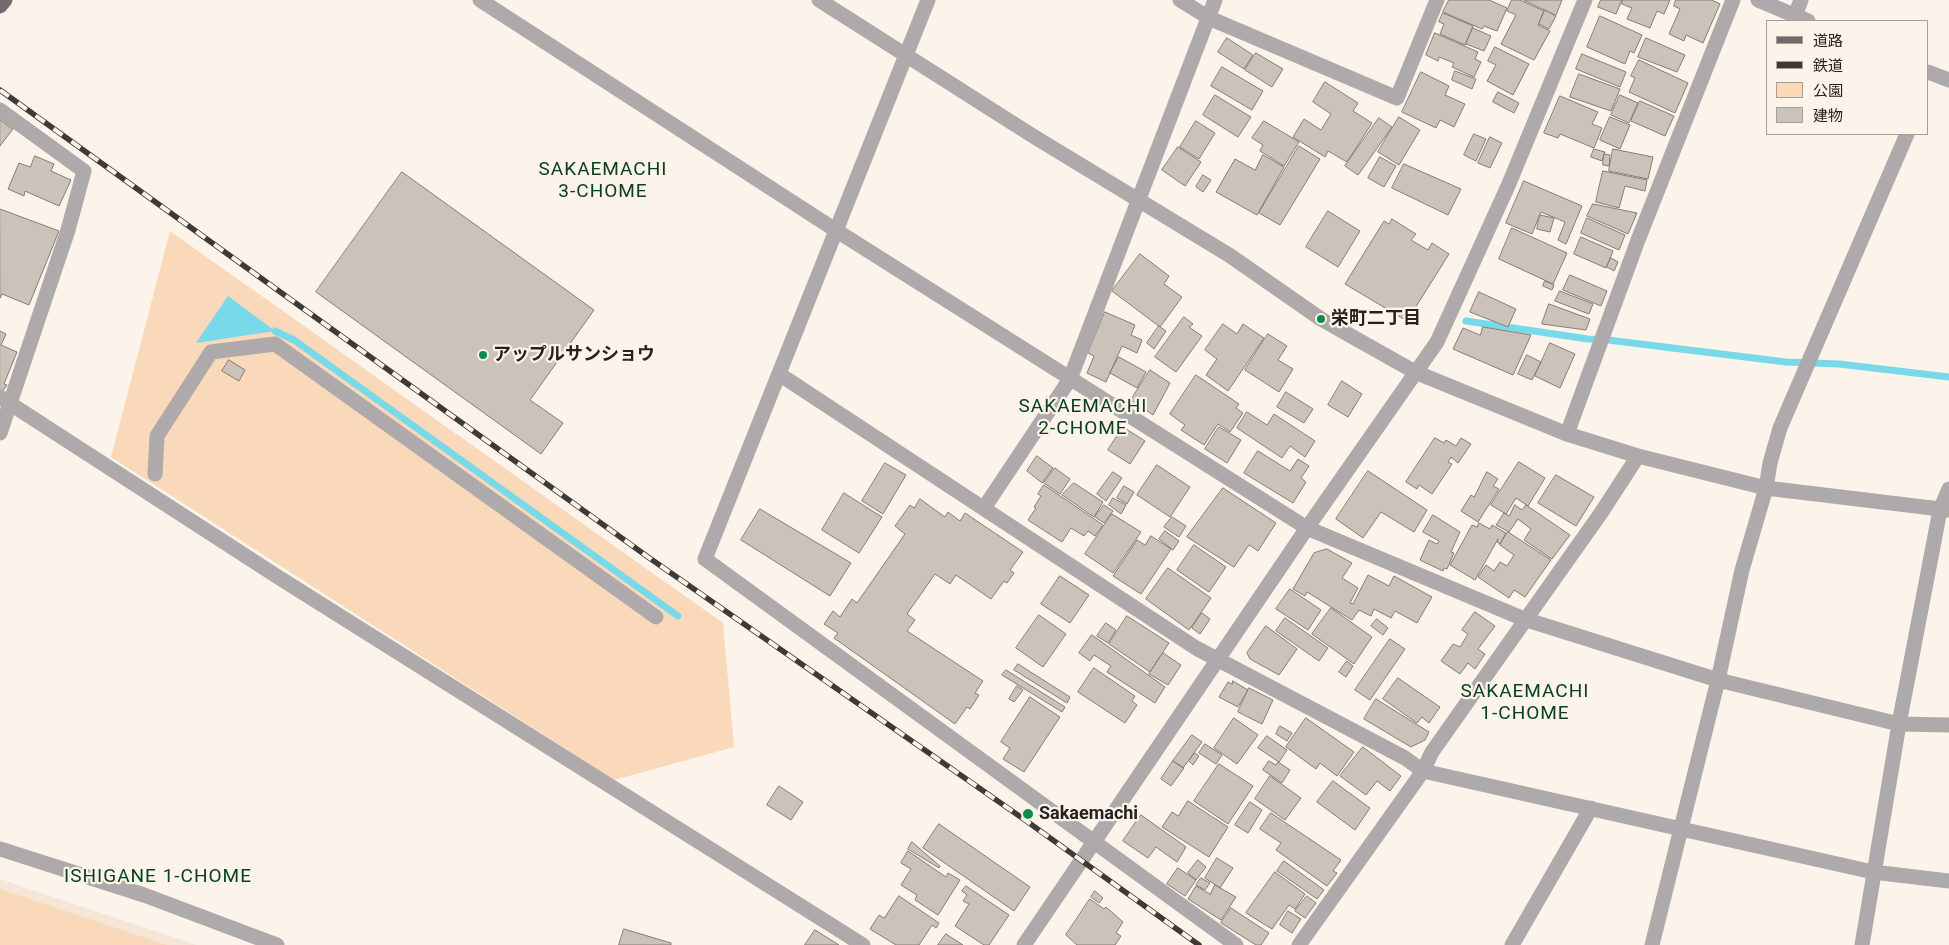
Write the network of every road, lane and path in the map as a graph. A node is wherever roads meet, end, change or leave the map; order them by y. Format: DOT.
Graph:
graph roads {
  1 [pos="5,0"];
  2 [pos="480,0"];
  3 [pos="819,0"];
  4 [pos="928,0"];
  5 [pos="1180,0"];
  6 [pos="1215,0"];
  7 [pos="1437,0"];
  8 [pos="1585,0"];
  9 [pos="1733,0"];
  10 [pos="1758,0"];
  11 [pos="1801,0"];
  12 [pos="0,6"];
  13 [pos="1209,18"];
  14 [pos="1801,18"];
  15 [pos="908,55"];
  16 [pos="1930,77"];
  17 [pos="1949,80"];
  18 [pos="0,110"];
  19 [pos="1908,135"];
  20 [pos="1139,202"];
  21 [pos="838,231"];
  22 [pos="1415,372"];
  23 [pos="779,374"];
  24 [pos="1070,379"];
  25 [pos="4,400"];
  26 [pos="0,433"];
  27 [pos="1567,434"];
  28 [pos="1638,456"];
  29 [pos="154,474"];
  30 [pos="1766,488"];
  31 [pos="1949,490"];
  32 [pos="984,508"];
  33 [pos="1945,510"];
  34 [pos="1307,528"];
  35 [pos="656,617"];
  36 [pos="1524,619"];
  37 [pos="1218,658"];
  38 [pos="1718,680"];
  39 [pos="1899,724"];
  40 [pos="1949,725"];
  41 [pos="1423,771"];
  42 [pos="1591,808"];
  43 [pos="1682,830"];
  44 [pos="1094,842"];
  45 [pos="0,849"];
  46 [pos="1873,872"];
  47 [pos="1949,880"];
  48 [pos="277,945"];
  49 [pos="864,945"];
  50 [pos="1024,945"];
  51 [pos="1236,945"];
  52 [pos="1299,945"];
  53 [pos="1512,945"];
  54 [pos="1652,945"];
  55 [pos="1862,945"];
  1 -- 12 [label="main road"];
  2 -- 21 [label="street"];
  3 -- 15 [label="street"];
  4 -- 15 [label="street"];
  5 -- 13 [label="street"];
  6 -- 13 [label="street"];
  7 -- 13 [label="street"];
  8 -- 22 [label="street"];
  9 -- 27 [label="street"];
  10 -- 14 [label="street"];
  11 -- 14 [label="street"];
  13 -- 20 [label="street"];
  15 -- 20 [label="street"];
  15 -- 21 [label="street"];
  16 -- 17 [label="street"];
  18 -- 25 [label="street"];
  19 -- 30 [label="street"];
  20 -- 22 [label="street"];
  20 -- 24 [label="street"];
  21 -- 23 [label="street"];
  21 -- 24 [label="street"];
  22 -- 27 [label="street"];
  22 -- 34 [label="street"];
  23 -- 32 [label="street"];
  23 -- 44 [label="street"];
  24 -- 32 [label="street"];
  24 -- 34 [label="street"];
  25 -- 26 [label="street"];
  25 -- 49 [label="street"];
  27 -- 28 [label="street"];
  28 -- 30 [label="street"];
  28 -- 36 [label="street"];
  29 -- 35 [label="street"];
  30 -- 33 [label="street"];
  30 -- 38 [label="street"];
  31 -- 33 [label="street"];
  32 -- 37 [label="street"];
  33 -- 39 [label="street"];
  34 -- 36 [label="street"];
  34 -- 37 [label="street"];
  36 -- 38 [label="street"];
  36 -- 41 [label="street"];
  37 -- 41 [label="street"];
  37 -- 44 [label="street"];
  38 -- 39 [label="street"];
  38 -- 43 [label="street"];
  39 -- 40 [label="street"];
  39 -- 46 [label="street"];
  41 -- 42 [label="street"];
  41 -- 52 [label="street"];
  42 -- 43 [label="street"];
  42 -- 53 [label="street"];
  43 -- 46 [label="street"];
  43 -- 54 [label="street"];
  44 -- 50 [label="street"];
  44 -- 51 [label="street"];
  45 -- 48 [label="street"];
  46 -- 47 [label="street"];
  46 -- 55 [label="street"];
}
